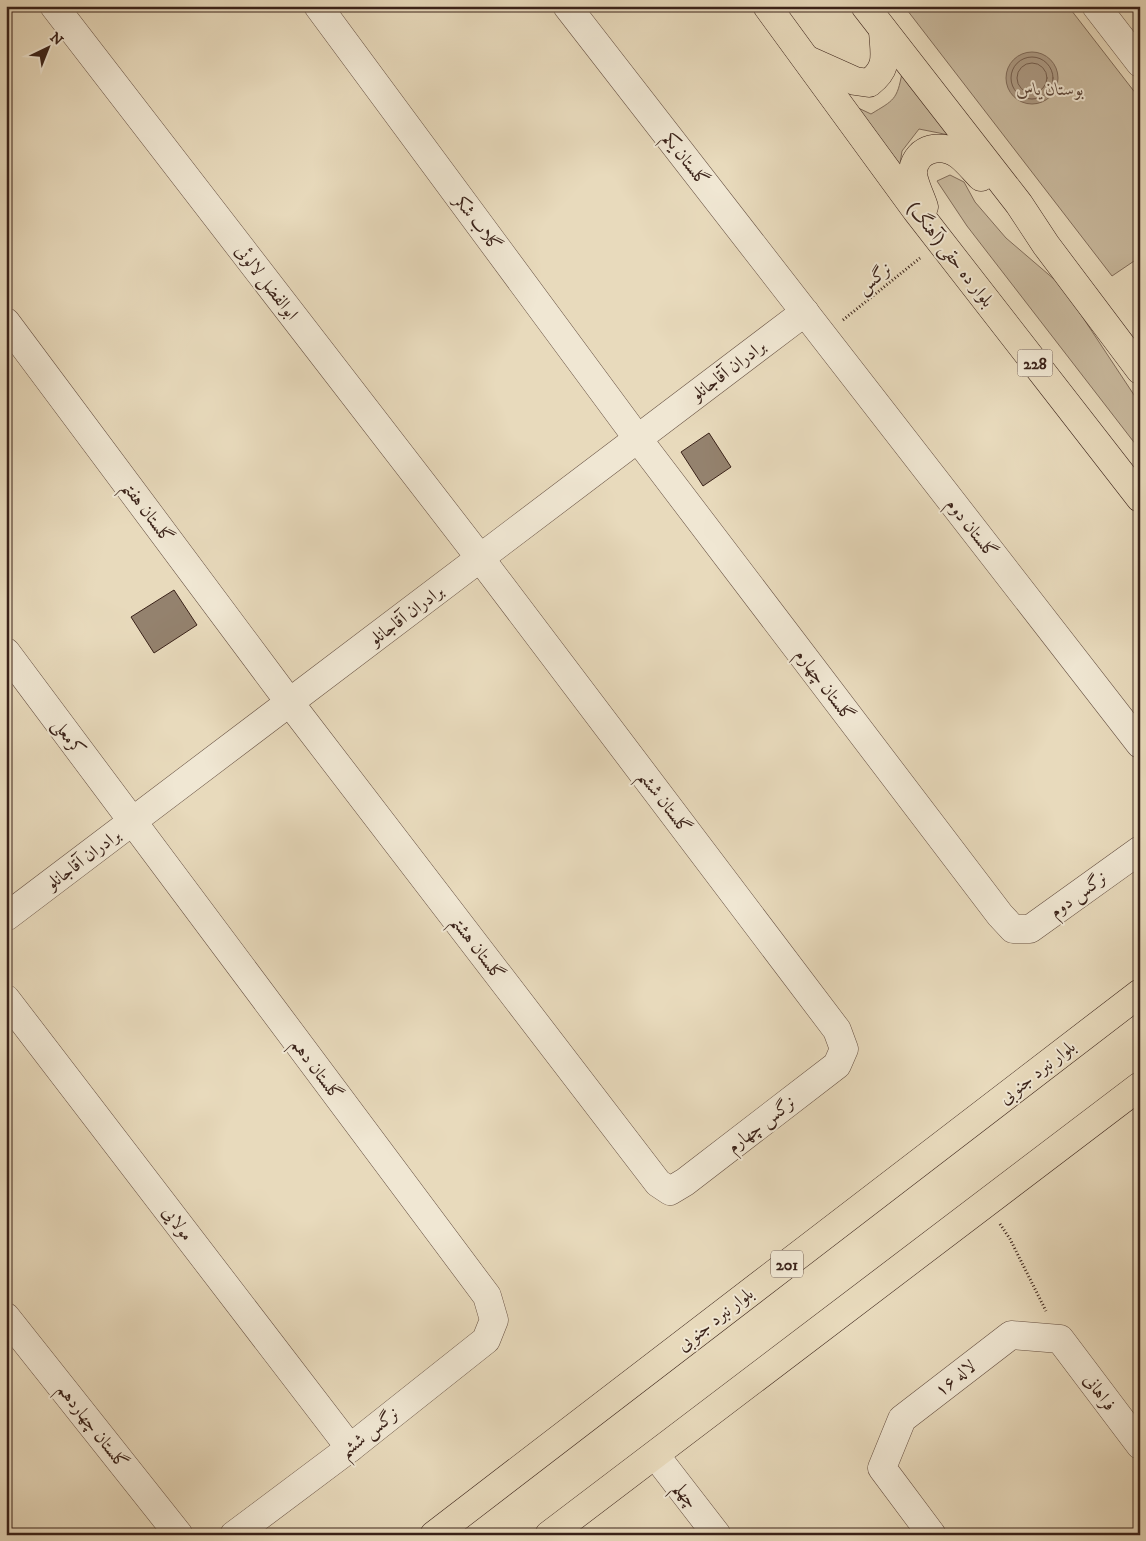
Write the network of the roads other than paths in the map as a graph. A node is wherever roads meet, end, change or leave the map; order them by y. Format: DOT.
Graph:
graph roads {
  1 [pos="54,6"];
  2 [pos="318,6"];
  3 [pos="567,6"];
  4 [pos="766,6"];
  5 [pos="865,6"];
  6 [pos="1096,6"];
  7 [pos="884,30"];
  8 [pos="806,59"];
  9 [pos="1140,63"];
  10 [pos="936,235"];
  11 [pos="1046,245"];
  12 [pos="805,312"];
  13 [pos="6,322"];
  14 [pos="1140,370"];
  15 [pos="638,439"];
  16 [pos="1140,498"];
  17 [pos="480,558"];
  18 [pos="6,652"];
  19 [pos="290,703"];
  20 [pos="1140,744"];
  21 [pos="133,821"];
  22 [pos="1140,850"];
  23 [pos="6,917"];
  24 [pos="1013,929"];
  25 [pos="1140,993"];
  26 [pos="6,999"];
  27 [pos="844,1050"];
  28 [pos="1140,1086"];
  29 [pos="670,1191"];
  30 [pos="6,1317"];
  31 [pos="494,1320"];
  32 [pos="1060,1339"];
  33 [pos="1140,1445"];
  34 [pos="350,1448"];
  35 [pos="656,1456"];
  36 [pos="179,1535"];
  37 [pos="234,1535"];
  38 [pos="434,1535"];
  39 [pos="549,1535"];
  40 [pos="717,1535"];
  41 [pos="932,1535"];
  1 -- 17 [label="street, ابوالفضل لالوئی"];
  2 -- 15 [label="street, گلاب شکر"];
  3 -- 12 [label="street, گلستان یکم"];
  4 -- 8 [label="main road, بلوار ده حقی (آهنگ) / 228"];
  5 -- 7 [label="main road"];
  6 -- 9 [label="street"];
  7 -- 8 [label="main road"];
  7 -- 11 [label="main road"];
  8 -- 10 [label="main road, بلوار ده حقی (آهنگ) / 228"];
  10 -- 11 [label="main road"];
  10 -- 16 [label="main road, بلوار ده حقی (آهنگ) / 228"];
  11 -- 14 [label="main road"];
  12 -- 15 [label="street, برادران آقاجانلو"];
  12 -- 20 [label="street, گلستان دوم"];
  13 -- 19 [label="street, گلستان هفتم"];
  15 -- 17 [label="street, برادران آقاجانلو"];
  15 -- 24 [label="street, گلستان چهارم"];
  17 -- 19 [label="street, برادران آقاجانلو"];
  17 -- 27 [label="street, گلستان ششم"];
  18 -- 21 [label="street, کرمعلی"];
  19 -- 21 [label="street, برادران آقاجانلو"];
  19 -- 29 [label="street, گلستان هشتم"];
  21 -- 23 [label="street, برادران آقاجانلو"];
  21 -- 31 [label="street, گلستان دهم"];
  22 -- 24 [label="street, نرگس دوم"];
  25 -- 38 [label="main road, بلوار نبرد جنوبی / 201"];
  26 -- 34 [label="street, مولایی"];
  27 -- 29 [label="street, نرگس چهارم"];
  28 -- 35 [label="main road"];
  30 -- 36 [label="street, گلستان چهاردهم"];
  31 -- 34 [label="street, نرگس ششم"];
  32 -- 33 [label="street, فراهانی"];
  32 -- 41 [label="street, لاله ۱۶"];
  34 -- 37 [label="street, نرگس ششم"];
  35 -- 39 [label="main road"];
  35 -- 40 [label="street, چهلم"];
}
